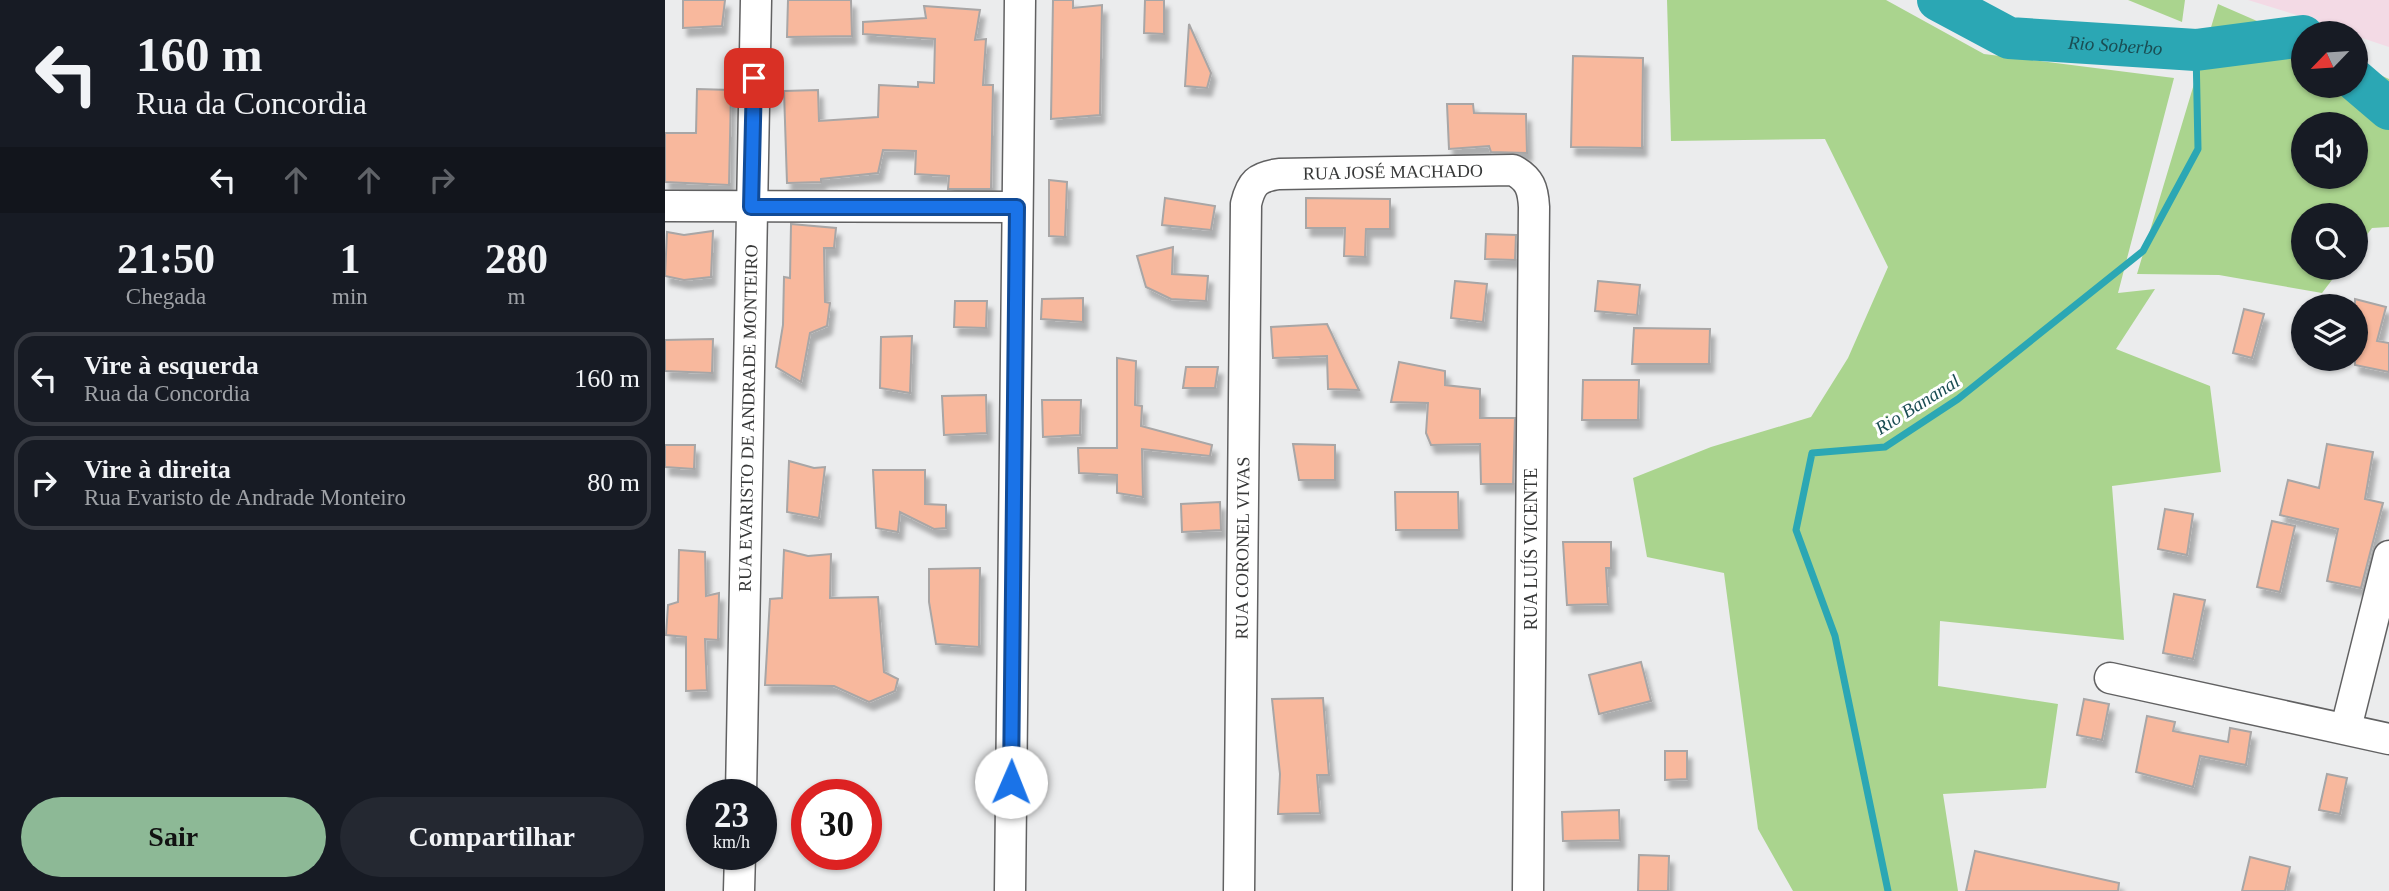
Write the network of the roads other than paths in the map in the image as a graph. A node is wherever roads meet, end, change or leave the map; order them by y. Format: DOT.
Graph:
graph roads {
  1 [pos="756,0"];
  2 [pos="1020,0"];
  3 [pos="1246,204"];
  4 [pos="665,206"];
  5 [pos="751,207"];
  6 [pos="1017,207"];
  7 [pos="1534,208"];
  8 [pos="2389,556"];
  9 [pos="2109,678"];
  10 [pos="2346,728"];
  11 [pos="2389,739"];
  12 [pos="741,779"];
  13 [pos="740,870"];
  14 [pos="739,891"];
  15 [pos="1010,891"];
  16 [pos="1239,891"];
  17 [pos="1528,891"];
  1 -- 5 [label="street, RUA EVARISTO DE ANDRADE MONTEIRO"];
  2 -- 6 [label="street"];
  3 -- 7 [label="street, RUA JOSÉ MACHADO"];
  3 -- 16 [label="street, RUA CORONEL VIVAS"];
  4 -- 5 [label="street"];
  5 -- 6 [label="street"];
  5 -- 12 [label="street, RUA EVARISTO DE ANDRADE MONTEIRO"];
  6 -- 15 [label="street"];
  7 -- 17 [label="street, RUA LUÍS VICENTE"];
  8 -- 10 [label="street"];
  9 -- 10 [label="street"];
  10 -- 11 [label="street"];
  13 -- 14 [label="street"];
}
